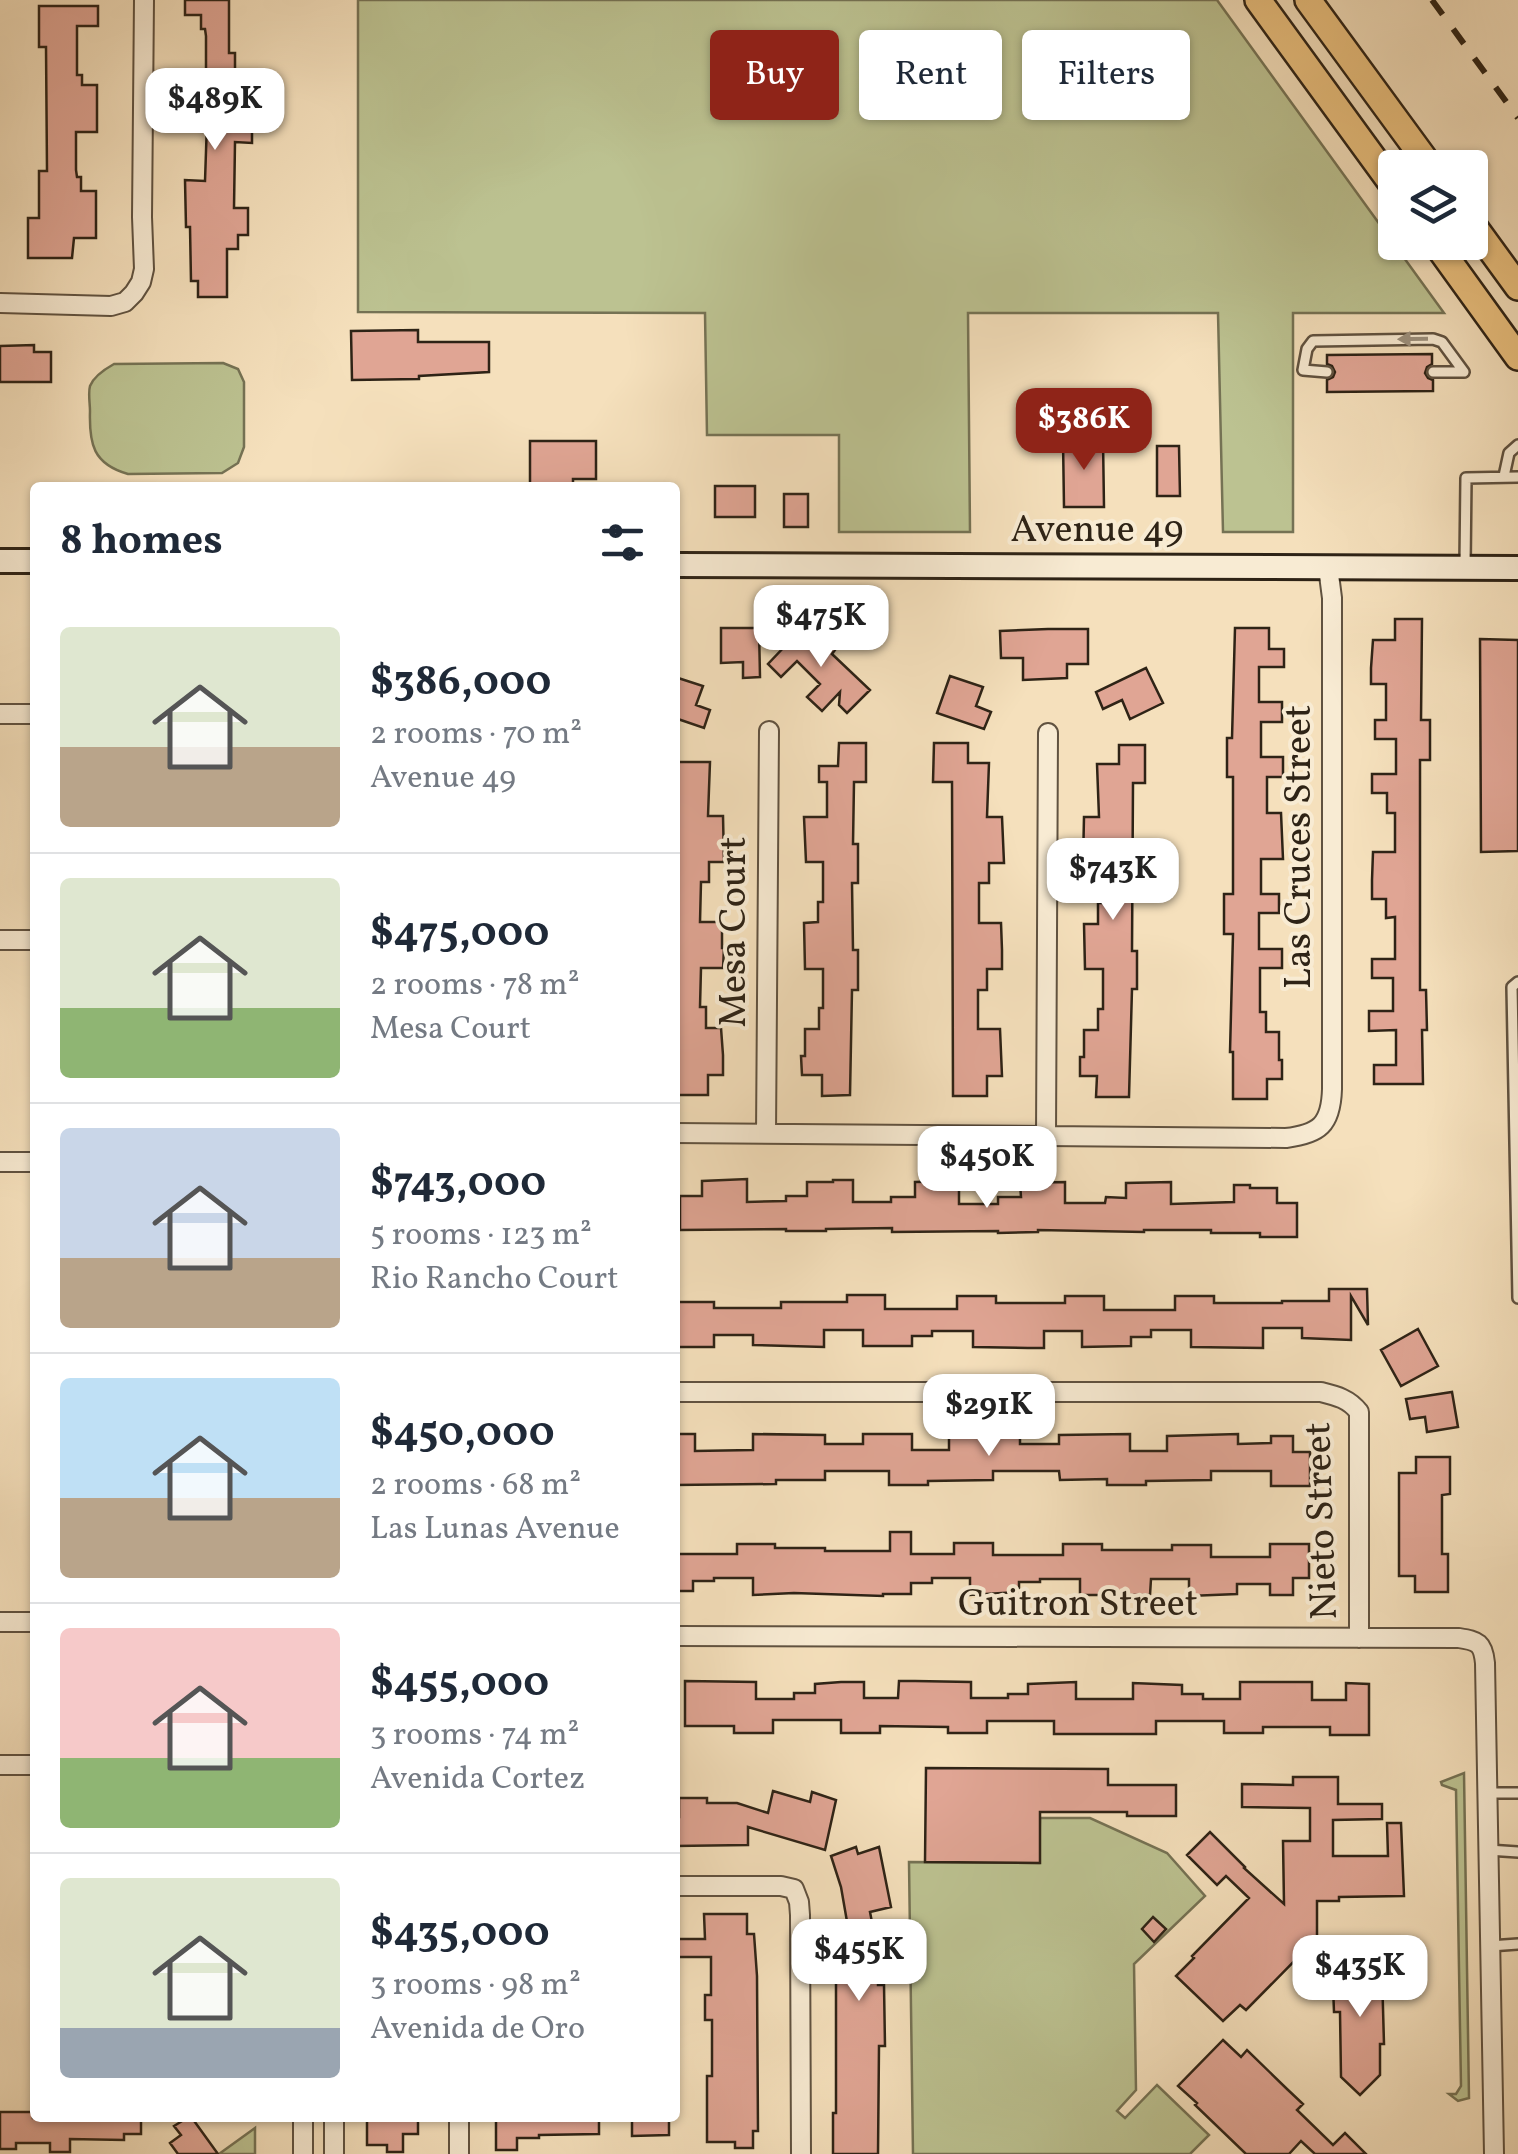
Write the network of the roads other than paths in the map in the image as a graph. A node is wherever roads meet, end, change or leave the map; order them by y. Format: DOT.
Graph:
graph roads {
  1 [pos="144,0"];
  2 [pos="1258,0"];
  3 [pos="1308,0"];
  4 [pos="1418,150"];
  5 [pos="1378,165"];
  6 [pos="1488,246"];
  7 [pos="1448,260"];
  8 [pos="1518,287"];
  9 [pos="0,303"];
  10 [pos="1518,356"];
  11 [pos="1327,372"];
  12 [pos="1432,372"];
  13 [pos="1518,446"];
  14 [pos="1504,476"];
  15 [pos="1518,477"];
  16 [pos="0,561"];
  17 [pos="30,561"];
  18 [pos="680,565"];
  19 [pos="1328,567"];
  20 [pos="1465,568"];
  21 [pos="1518,568"];
  22 [pos="0,714"];
  23 [pos="30,714"];
  24 [pos="769,732"];
  25 [pos="1048,733"];
  26 [pos="0,940"];
  27 [pos="30,940"];
  28 [pos="1518,982"];
  29 [pos="680,1133"];
  30 [pos="766,1134"];
  31 [pos="1046,1136"];
  32 [pos="0,1162"];
  33 [pos="30,1162"];
  34 [pos="1518,1298"];
  35 [pos="680,1392"];
  36 [pos="0,1622"];
  37 [pos="30,1622"];
  38 [pos="680,1636"];
  39 [pos="1359,1638"];
  40 [pos="0,1765"];
  41 [pos="30,1765"];
  42 [pos="1488,1793"];
  43 [pos="1518,1793"];
  44 [pos="1488,1850"];
  45 [pos="1518,1852"];
  46 [pos="680,1886"];
  47 [pos="1518,1944"];
  48 [pos="1490,1946"];
  49 [pos="303,2122"];
  50 [pos="334,2122"];
  51 [pos="459,2122"];
  52 [pos="303,2154"];
  53 [pos="334,2154"];
  54 [pos="459,2154"];
  55 [pos="801,2154"];
  56 [pos="1494,2154"];
  1 -- 9 [label="street"];
  2 -- 5 [label="main road"];
  3 -- 4 [label="main road"];
  6 -- 8 [label="main road"];
  7 -- 10 [label="main road"];
  12 -- 11 [label="lane, one-way"];
  13 -- 14 [label="lane"];
  14 -- 15 [label="lane"];
  14 -- 20 [label="lane"];
  16 -- 17 [label="street"];
  18 -- 19 [label="street, Avenue 49"];
  19 -- 20 [label="street, Avenue 49"];
  19 -- 31 [label="street, Las Cruces Street"];
  20 -- 21 [label="street, Avenue 49"];
  22 -- 23 [label="street"];
  24 -- 30 [label="street, Mesa Court"];
  25 -- 31 [label="street"];
  26 -- 27 [label="street"];
  28 -- 34 [label="lane"];
  29 -- 30 [label="street"];
  30 -- 31 [label="street"];
  32 -- 33 [label="street"];
  35 -- 39 [label="street, Nieto Street"];
  36 -- 37 [label="street"];
  38 -- 39 [label="street, Guitron Street"];
  39 -- 42 [label="street, Guitron Street"];
  40 -- 41 [label="street"];
  42 -- 43 [label="lane"];
  42 -- 44 [label="street"];
  44 -- 45 [label="lane"];
  44 -- 48 [label="street"];
  46 -- 55 [label="street"];
  47 -- 48 [label="lane"];
  48 -- 56 [label="street"];
  49 -- 52 [label="street"];
  50 -- 53 [label="street"];
  51 -- 54 [label="street"];
}
